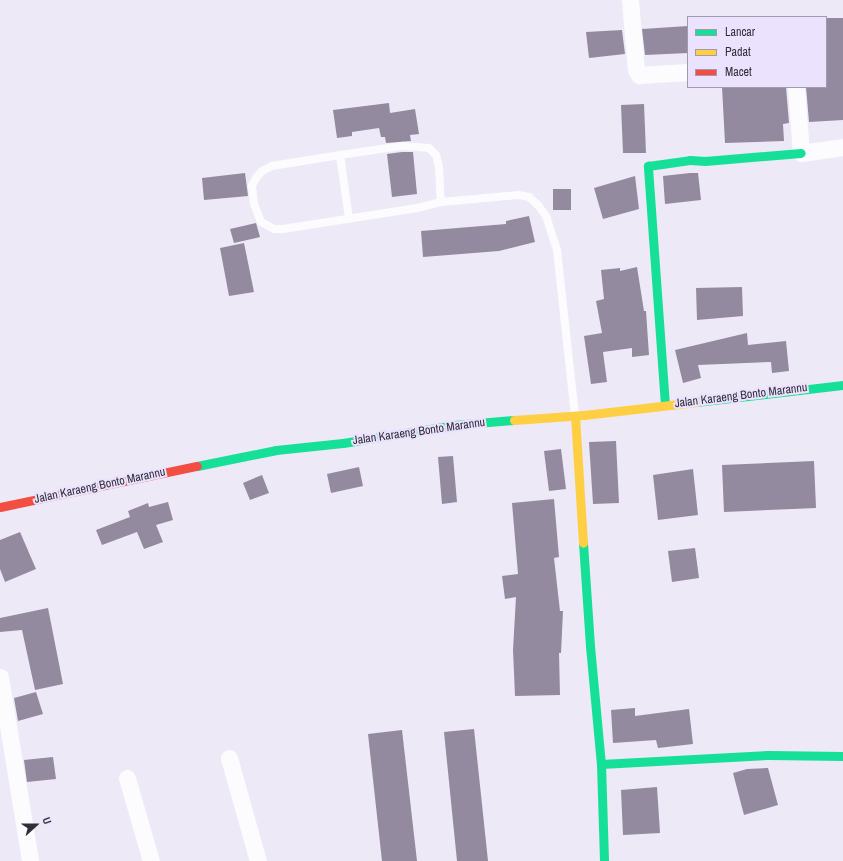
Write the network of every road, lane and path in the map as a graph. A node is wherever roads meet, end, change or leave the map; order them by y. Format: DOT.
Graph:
graph roads {
  1 [pos="630,0"];
  2 [pos="687,72"];
  3 [pos="796,88"];
  4 [pos="843,147"];
  5 [pos="801,153"];
  6 [pos="340,155"];
  7 [pos="441,202"];
  8 [pos="349,219"];
  9 [pos="843,385"];
  10 [pos="665,405"];
  11 [pos="575,416"];
  12 [pos="0,507"];
  13 [pos="0,677"];
  14 [pos="843,756"];
  15 [pos="229,758"];
  16 [pos="601,764"];
  17 [pos="127,778"];
  18 [pos="30,861"];
  19 [pos="151,861"];
  20 [pos="258,861"];
  21 [pos="604,861"];
  1 -- 2 [label="street"];
  3 -- 5 [label="street"];
  4 -- 5 [label="street"];
  5 -- 10 [label="street"];
  6 -- 7 [label="lane"];
  6 -- 8 [label="lane"];
  6 -- 8 [label="lane"];
  7 -- 8 [label="lane"];
  7 -- 11 [label="lane"];
  9 -- 10 [label="street, Jalan Karaeng Bonto Marannu"];
  10 -- 11 [label="street, Jalan Karaeng Bonto Marannu"];
  11 -- 12 [label="street, Jalan Karaeng Bonto Marannu"];
  11 -- 16 [label="street"];
  13 -- 18 [label="street"];
  14 -- 16 [label="street"];
  15 -- 20 [label="street"];
  16 -- 21 [label="street"];
  17 -- 19 [label="street"];
}
